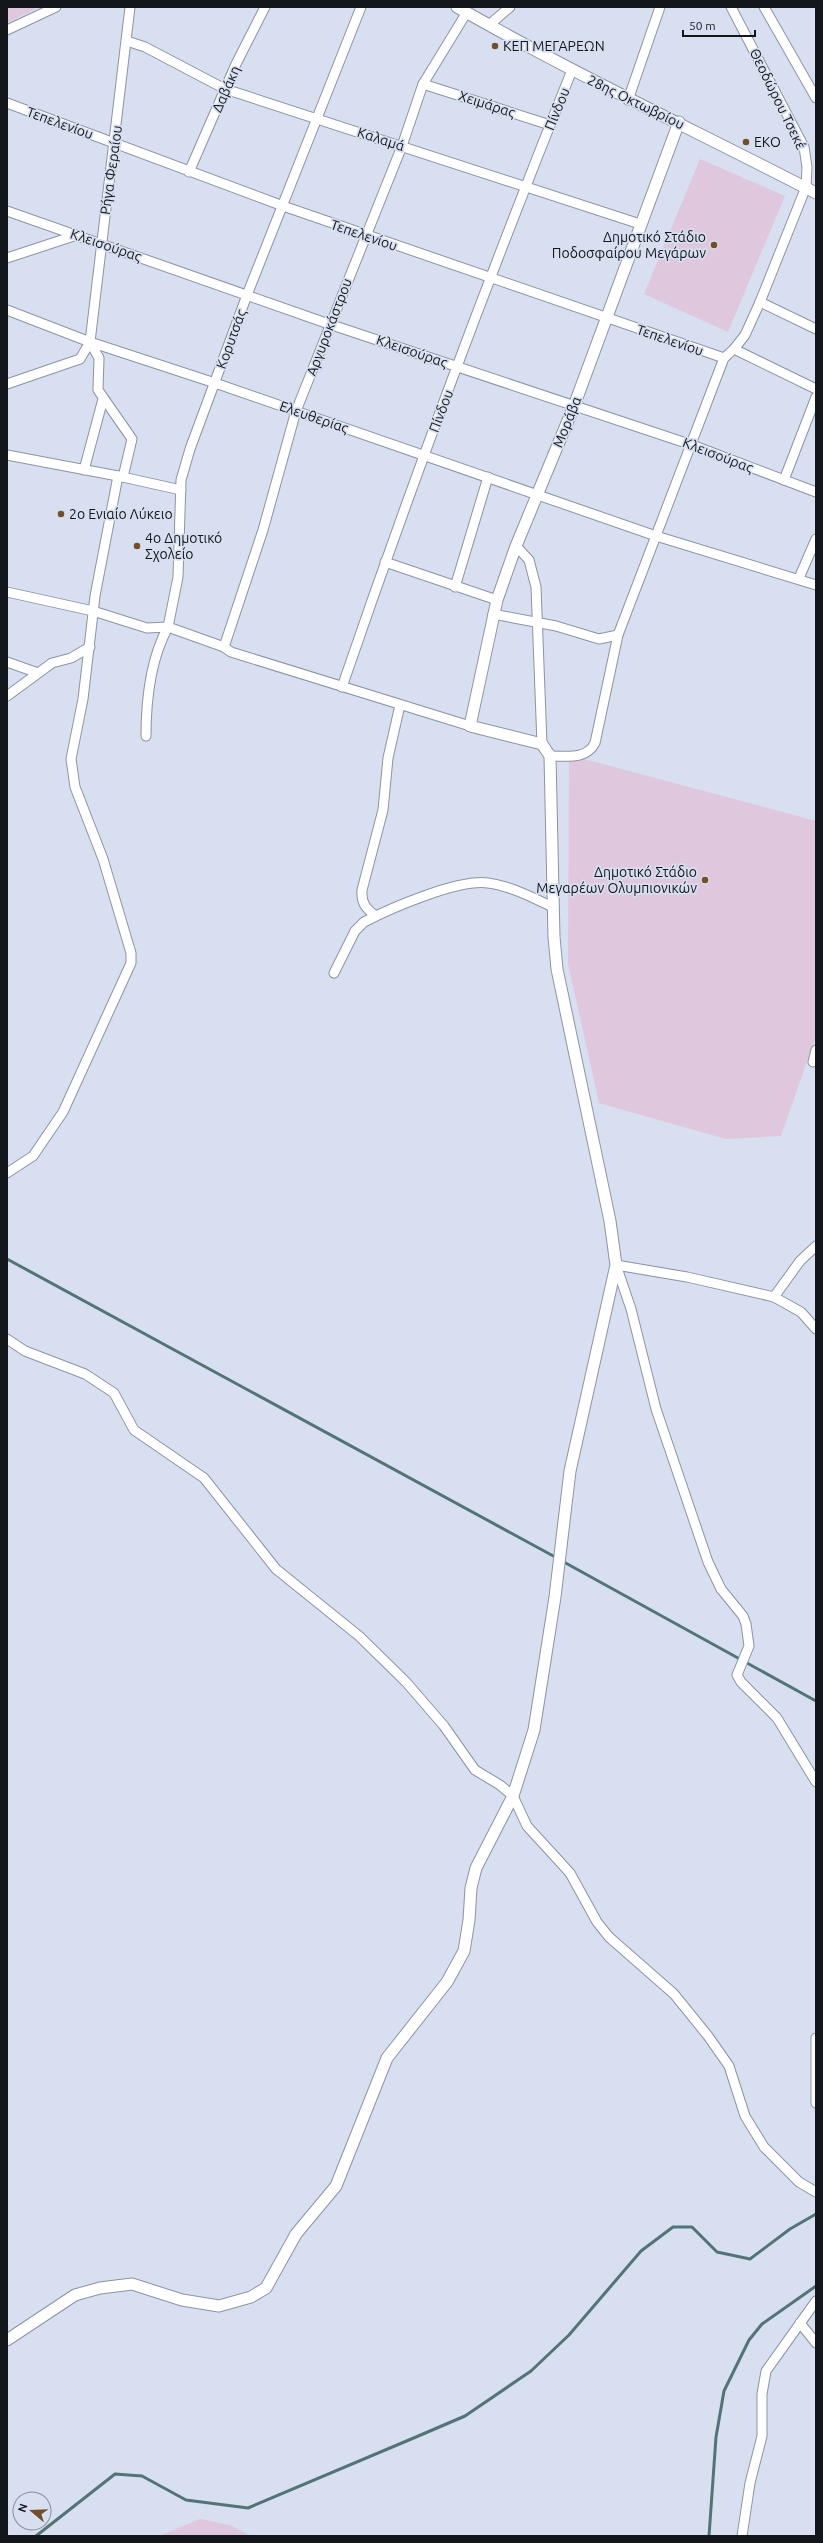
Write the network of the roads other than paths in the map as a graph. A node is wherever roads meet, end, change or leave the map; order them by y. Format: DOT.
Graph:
graph roads {
  1 [pos="56,7"];
  2 [pos="130,7"];
  3 [pos="265,7"];
  4 [pos="361,7"];
  5 [pos="510,7"];
  6 [pos="660,7"];
  7 [pos="731,7"];
  8 [pos="765,7"];
  9 [pos="462,10"];
  10 [pos="490,25"];
  11 [pos="7,30"];
  12 [pos="127,41"];
  13 [pos="572,70"];
  14 [pos="423,84"];
  15 [pos="225,88"];
  16 [pos="816,98"];
  17 [pos="628,100"];
  18 [pos="7,103"];
  19 [pos="318,118"];
  20 [pos="678,122"];
  21 [pos="550,125"];
  22 [pos="115,144"];
  23 [pos="402,146"];
  24 [pos="189,172"];
  25 [pos="806,187"];
  26 [pos="525,188"];
  27 [pos="816,193"];
  28 [pos="283,206"];
  29 [pos="7,211"];
  30 [pos="640,224"];
  31 [pos="77,235"];
  32 [pos="365,235"];
  33 [pos="101,243"];
  34 [pos="7,258"];
  35 [pos="491,278"];
  36 [pos="248,295"];
  37 [pos="760,302"];
  38 [pos="7,310"];
  39 [pos="606,318"];
  40 [pos="331,324"];
  41 [pos="816,329"];
  42 [pos="90,342"];
  43 [pos="734,349"];
  44 [pos="724,358"];
  45 [pos="458,367"];
  46 [pos="215,383"];
  47 [pos="7,384"];
  48 [pos="816,389"];
  49 [pos="816,397"];
  50 [pos="103,398"];
  51 [pos="574,406"];
  52 [pos="296,411"];
  53 [pos="692,445"];
  54 [pos="7,455"];
  55 [pos="424,456"];
  56 [pos="84,470"];
  57 [pos="120,476"];
  58 [pos="488,477"];
  59 [pos="784,480"];
  60 [pos="181,490"];
  61 [pos="816,492"];
  62 [pos="537,496"];
  63 [pos="656,536"];
  64 [pos="816,539"];
  65 [pos="516,546"];
  66 [pos="385,562"];
  67 [pos="799,578"];
  68 [pos="816,585"];
  69 [pos="456,587"];
  70 [pos="7,592"];
  71 [pos="497,600"];
  72 [pos="93,611"];
  73 [pos="492,614"];
  74 [pos="538,623"];
  75 [pos="168,627"];
  76 [pos="618,636"];
  77 [pos="90,647"];
  78 [pos="228,650"];
  79 [pos="7,662"];
  80 [pos="38,672"];
  81 [pos="342,687"];
  82 [pos="7,696"];
  83 [pos="400,705"];
  84 [pos="470,726"];
  85 [pos="146,736"];
  86 [pos="542,744"];
  87 [pos="550,756"];
  88 [pos="554,907"];
  89 [pos="376,916"];
  90 [pos="334,973"];
  91 [pos="816,1050"];
  92 [pos="813,1062"];
  93 [pos="7,1173"];
  94 [pos="816,1246"];
  95 [pos="616,1265"];
  96 [pos="774,1297"];
  97 [pos="816,1329"];
  98 [pos="7,1339"];
  99 [pos="816,1782"];
  100 [pos="513,1796"];
  101 [pos="816,2038"];
  102 [pos="816,2103"];
  103 [pos="816,2192"];
  104 [pos="816,2301"];
  105 [pos="800,2323"];
  106 [pos="7,2340"];
  107 [pos="816,2343"];
  108 [pos="742,2536"];
  1 -- 11 [label="street"];
  2 -- 12 [label="street, Ρήγα Φεραίου"];
  3 -- 15 [label="street, Δαβάκη"];
  4 -- 19 [label="street, Κορυτσάς"];
  5 -- 10 [label="street"];
  6 -- 17 [label="street"];
  7 -- 25 [label="street, Θεοδώρου Τσεκέ"];
  8 -- 16 [label="street"];
  9 -- 10 [label="street, 28ης Οκτωβρίου"];
  9 -- 14 [label="street, Αργυροκάστρου"];
  10 -- 13 [label="street, 28ης Οκτωβρίου"];
  12 -- 15 [label="street, Καλαμά"];
  12 -- 22 [label="street, Ρήγα Φεραίου"];
  13 -- 17 [label="street, 28ης Οκτωβρίου"];
  13 -- 21 [label="street, Πίνδου"];
  14 -- 21 [label="street, Χειμάρας"];
  14 -- 23 [label="street, Αργυροκάστρου"];
  15 -- 19 [label="street, Καλαμά"];
  15 -- 24 [label="street, Δαβάκη"];
  17 -- 20 [label="street, 28ης Οκτωβρίου"];
  18 -- 22 [label="street, Τεπελενίου"];
  19 -- 23 [label="street, Καλαμά"];
  19 -- 28 [label="street, Κορυτσάς"];
  20 -- 25 [label="street, 28ης Οκτωβρίου"];
  20 -- 30 [label="street, Μοράβα"];
  21 -- 26 [label="street, Πίνδου"];
  22 -- 24 [label="street, Τεπελενίου"];
  22 -- 33 [label="street, Ρήγα Φεραίου"];
  23 -- 26 [label="street, Καλαμά"];
  23 -- 32 [label="street, Αργυροκάστρου"];
  24 -- 28 [label="street, Τεπελενίου"];
  25 -- 27 [label="street, 28ης Οκτωβρίου"];
  25 -- 37 [label="street, Θεοδώρου Τσεκέ"];
  26 -- 30 [label="street, Καλαμά"];
  26 -- 35 [label="street, Πίνδου"];
  28 -- 32 [label="street, Τεπελενίου"];
  28 -- 36 [label="street, Κορυτσάς"];
  29 -- 31 [label="street, Κλεισούρας"];
  30 -- 39 [label="street, Μοράβα"];
  31 -- 33 [label="street, Κλεισούρας"];
  31 -- 34 [label="street"];
  32 -- 35 [label="street, Τεπελενίου"];
  32 -- 40 [label="street, Αργυροκάστρου"];
  33 -- 36 [label="street, Κλεισούρας"];
  33 -- 42 [label="street, Ρήγα Φεραίου"];
  35 -- 39 [label="street, Τεπελενίου"];
  35 -- 45 [label="street, Πίνδου"];
  36 -- 40 [label="street, Κλεισούρας"];
  36 -- 46 [label="street, Κορυτσάς"];
  37 -- 41 [label="street"];
  37 -- 43 [label="street, Θεοδώρου Τσεκέ"];
  38 -- 42 [label="street, Ελευθερίας"];
  39 -- 44 [label="street, Τεπελενίου"];
  39 -- 51 [label="street, Μοράβα"];
  40 -- 45 [label="street, Κλεισούρας"];
  40 -- 52 [label="street, Αργυροκάστρου"];
  42 -- 46 [label="street, Ελευθερίας"];
  42 -- 47 [label="street"];
  42 -- 50 [label="street"];
  43 -- 44 [label="street, Θεοδώρου Τσεκέ"];
  43 -- 48 [label="street"];
  44 -- 53 [label="street"];
  45 -- 51 [label="street, Κλεισούρας"];
  45 -- 55 [label="street, Πίνδου"];
  46 -- 52 [label="street, Ελευθερίας"];
  46 -- 60 [label="street, Κορυτσάς"];
  49 -- 59 [label="street"];
  50 -- 56 [label="street"];
  50 -- 57 [label="street"];
  51 -- 53 [label="street, Κλεισούρας"];
  51 -- 62 [label="street, Μοράβα"];
  52 -- 55 [label="street, Ελευθερίας"];
  52 -- 78 [label="street, Αργυροκάστρου"];
  53 -- 59 [label="street, Κλεισούρας"];
  53 -- 63 [label="street"];
  54 -- 56 [label="street"];
  55 -- 58 [label="street, Ελευθερίας"];
  55 -- 66 [label="street, Πίνδου"];
  56 -- 57 [label="street"];
  57 -- 60 [label="street"];
  57 -- 72 [label="street"];
  58 -- 62 [label="street, Ελευθερίας"];
  58 -- 69 [label="street"];
  59 -- 61 [label="street, Κλεισούρας"];
  60 -- 75 [label="street, Κορυτσάς"];
  62 -- 63 [label="street, Ελευθερίας"];
  62 -- 65 [label="street, Μοράβα"];
  63 -- 67 [label="street, Ελευθερίας"];
  63 -- 76 [label="street"];
  64 -- 67 [label="street"];
  65 -- 71 [label="street, Μοράβα"];
  65 -- 74 [label="street"];
  66 -- 69 [label="street"];
  66 -- 81 [label="street, Πίνδου"];
  67 -- 68 [label="street, Ελευθερίας"];
  69 -- 71 [label="street"];
  70 -- 72 [label="street"];
  71 -- 73 [label="street, Μοράβα"];
  72 -- 75 [label="street"];
  72 -- 77 [label="street"];
  73 -- 74 [label="street"];
  73 -- 84 [label="street, Μοράβα"];
  74 -- 76 [label="street"];
  74 -- 86 [label="street"];
  75 -- 78 [label="street"];
  75 -- 85 [label="street, Κορυτσάς"];
  76 -- 87 [label="street"];
  77 -- 80 [label="street"];
  77 -- 93 [label="street"];
  78 -- 81 [label="street"];
  79 -- 80 [label="street"];
  80 -- 82 [label="street"];
  81 -- 83 [label="street"];
  83 -- 84 [label="street"];
  83 -- 89 [label="street"];
  84 -- 86 [label="street"];
  86 -- 87 [label="street"];
  87 -- 88 [label="street"];
  88 -- 89 [label="street"];
  88 -- 95 [label="street"];
  89 -- 90 [label="street"];
  91 -- 92 [label="street"];
  94 -- 96 [label="street"];
  95 -- 96 [label="street"];
  95 -- 99 [label="street"];
  95 -- 100 [label="street"];
  96 -- 97 [label="street"];
  98 -- 100 [label="street"];
  100 -- 103 [label="street"];
  100 -- 106 [label="street"];
  101 -- 102 [label="street"];
  104 -- 105 [label="street"];
  105 -- 107 [label="street"];
  105 -- 108 [label="street"];
}
